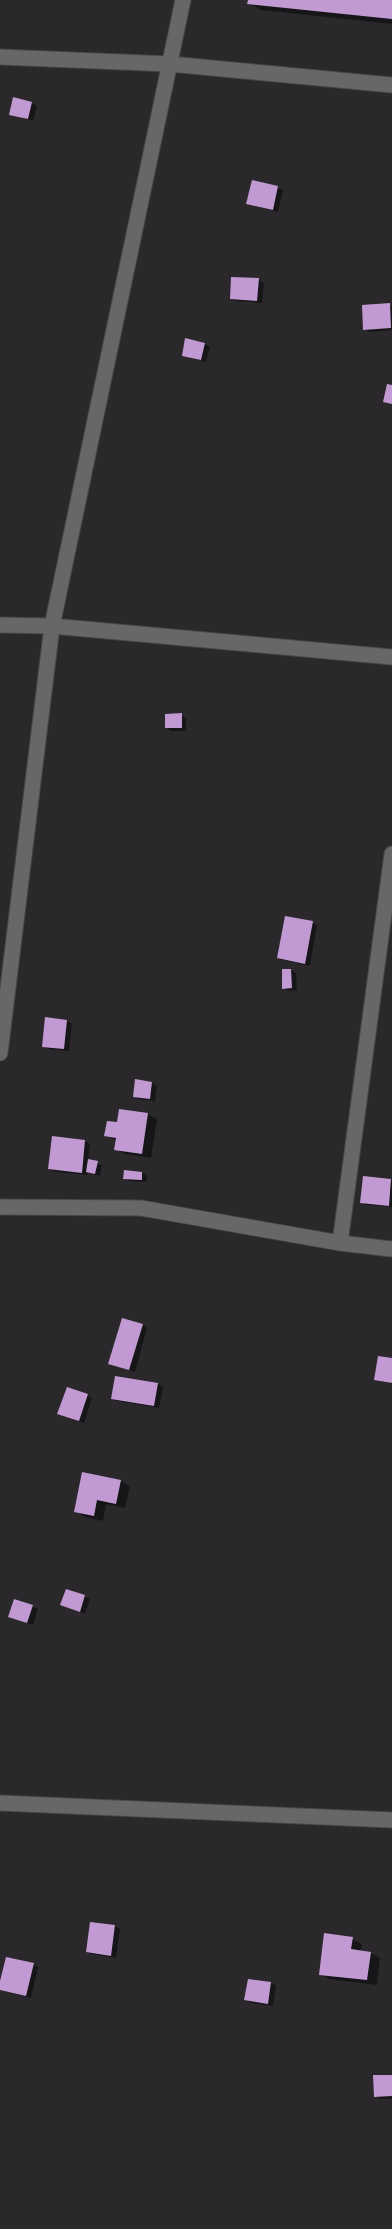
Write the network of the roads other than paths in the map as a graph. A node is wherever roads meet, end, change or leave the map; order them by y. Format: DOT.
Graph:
graph roads {
  1 [pos="183,0"];
  2 [pos="0,56"];
  3 [pos="170,64"];
  4 [pos="392,85"];
  5 [pos="0,625"];
  6 [pos="52,626"];
  7 [pos="392,658"];
  8 [pos="392,854"];
  9 [pos="0,1053"];
  10 [pos="0,1207"];
  11 [pos="340,1243"];
  12 [pos="392,1249"];
  13 [pos="0,1803"];
  14 [pos="392,1820"];
  1 -- 3 [label="street"];
  2 -- 3 [label="street"];
  3 -- 4 [label="street"];
  3 -- 6 [label="street"];
  5 -- 6 [label="street"];
  6 -- 7 [label="street"];
  6 -- 9 [label="street"];
  8 -- 11 [label="street"];
  10 -- 11 [label="street"];
  11 -- 12 [label="street"];
  13 -- 14 [label="street"];
}
